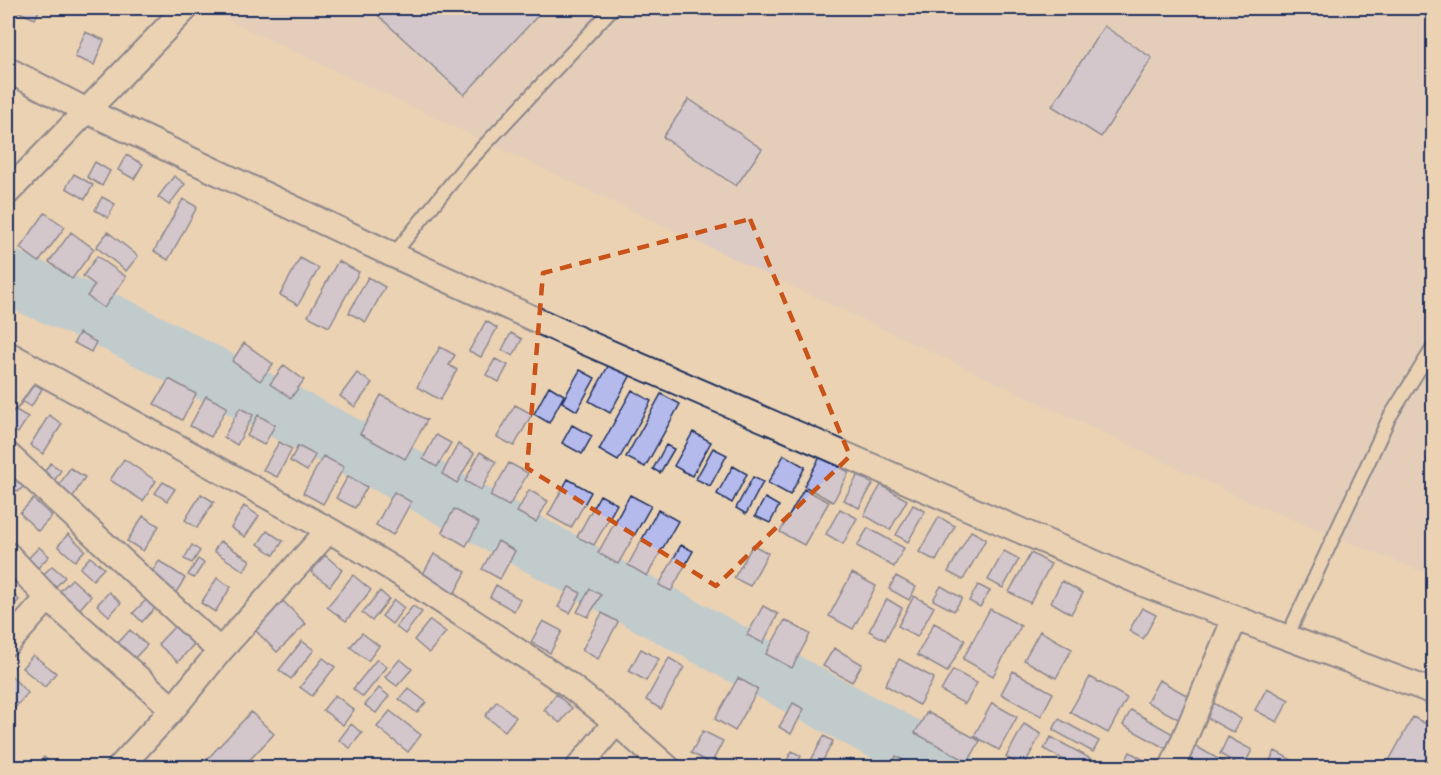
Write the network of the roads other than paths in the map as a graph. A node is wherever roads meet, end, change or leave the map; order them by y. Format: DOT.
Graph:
graph roads {
  1 [pos="186,8"];
  2 [pos="613,8"];
  3 [pos="8,70"];
  4 [pos="85,110"];
  5 [pos="8,192"];
  6 [pos="393,255"];
  7 [pos="1434,346"];
  8 [pos="8,354"];
  9 [pos="30,367"];
  10 [pos="8,399"];
  11 [pos="8,455"];
  12 [pos="329,530"];
  13 [pos="8,555"];
  14 [pos="48,598"];
  15 [pos="1235,618"];
  16 [pos="1287,637"];
  17 [pos="8,643"];
  18 [pos="220,651"];
  19 [pos="1434,692"];
  20 [pos="173,709"];
  21 [pos="616,722"];
  22 [pos="119,768"];
  23 [pos="578,768"];
  24 [pos="668,768"];
  25 [pos="1172,768"];
  1 -- 4 [label="street"];
  2 -- 6 [label="lane"];
  3 -- 4 [label="street"];
  4 -- 5 [label="street"];
  4 -- 6 [label="street"];
  6 -- 15 [label="street"];
  7 -- 16 [label="lane"];
  8 -- 9 [label="street"];
  9 -- 10 [label="street"];
  9 -- 12 [label="street"];
  11 -- 18 [label="street"];
  12 -- 18 [label="street"];
  12 -- 21 [label="street"];
  13 -- 14 [label="street"];
  14 -- 17 [label="street"];
  14 -- 20 [label="street"];
  15 -- 16 [label="street"];
  15 -- 25 [label="street"];
  16 -- 19 [label="street"];
  18 -- 20 [label="street"];
  20 -- 22 [label="street"];
  21 -- 23 [label="street"];
  21 -- 24 [label="street"];
}
